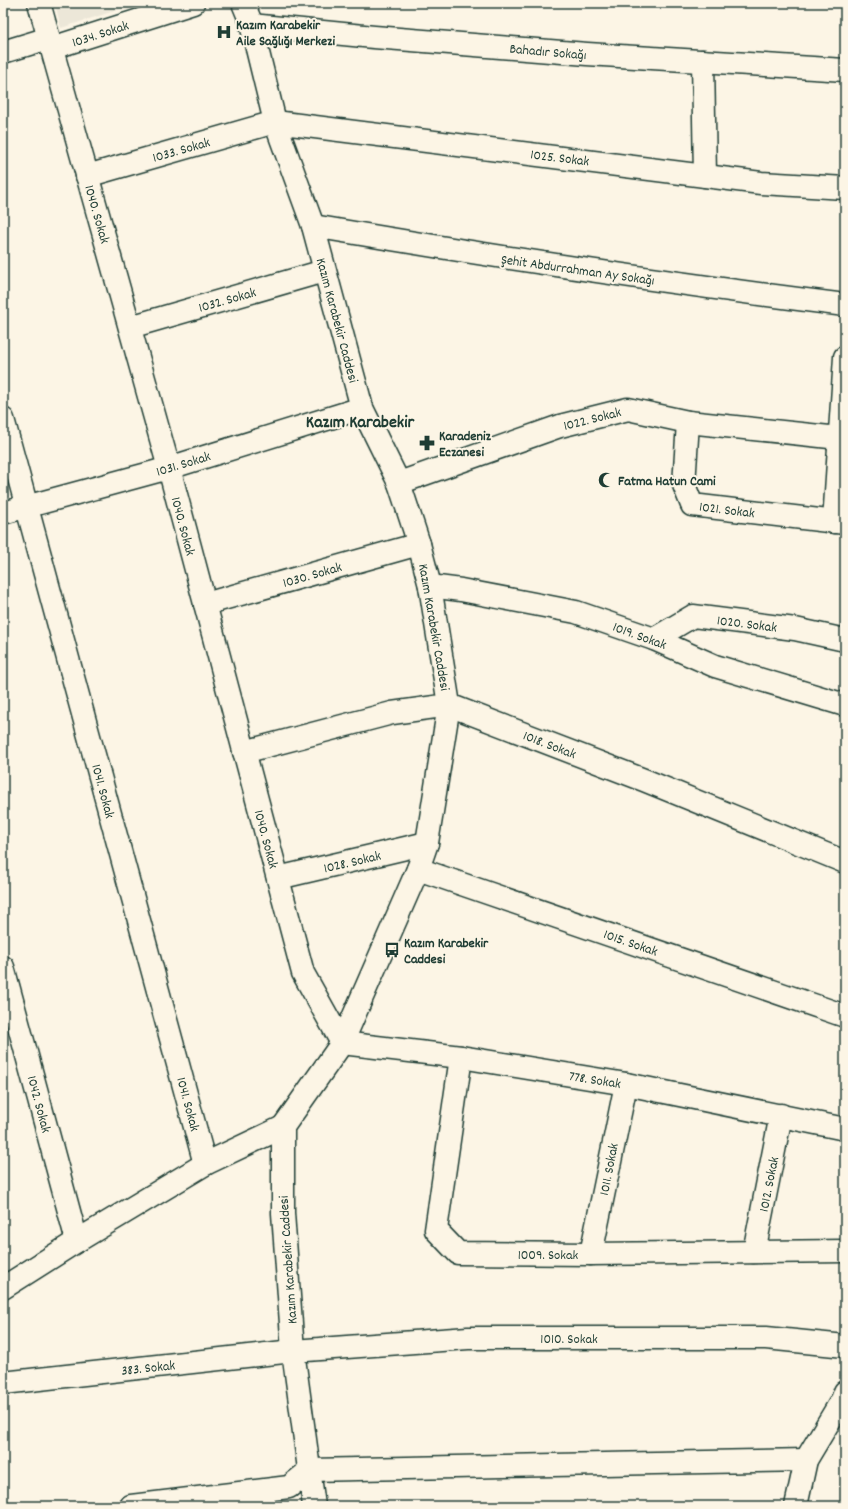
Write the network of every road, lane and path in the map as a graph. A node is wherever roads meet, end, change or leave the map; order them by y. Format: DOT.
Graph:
graph roads {
  1 [pos="39,3"];
  2 [pos="193,3"];
  3 [pos="243,3"];
  4 [pos="251,25"];
  5 [pos="51,43"];
  6 [pos="3,52"];
  7 [pos="703,62"];
  8 [pos="845,70"];
  9 [pos="275,122"];
  10 [pos="88,176"];
  11 [pos="705,176"];
  12 [pos="845,188"];
  13 [pos="312,226"];
  14 [pos="324,271"];
  15 [pos="845,305"];
  16 [pos="130,327"];
  17 [pos="845,357"];
  18 [pos="362,408"];
  19 [pos="3,419"];
  20 [pos="688,422"];
  21 [pos="840,438"];
  22 [pos="169,468"];
  23 [pos="399,483"];
  24 [pos="27,507"];
  25 [pos="3,514"];
  26 [pos="839,522"];
  27 [pos="419,544"];
  28 [pos="430,586"];
  29 [pos="205,604"];
  30 [pos="654,639"];
  31 [pos="845,640"];
  32 [pos="449,705"];
  33 [pos="845,705"];
  34 [pos="244,752"];
  35 [pos="427,843"];
  36 [pos="845,862"];
  37 [pos="418,869"];
  38 [pos="278,878"];
  39 [pos="3,967"];
  40 [pos="845,1016"];
  41 [pos="342,1043"];
  42 [pos="461,1056"];
  43 [pos="626,1084"];
  44 [pos="781,1115"];
  45 [pos="283,1127"];
  46 [pos="845,1129"];
  47 [pos="205,1164"];
  48 [pos="77,1241"];
  49 [pos="845,1251"];
  50 [pos="754,1252"];
  51 [pos="591,1254"];
  52 [pos="3,1288"];
  53 [pos="845,1346"];
  54 [pos="293,1351"];
  55 [pos="3,1383"];
  56 [pos="844,1398"];
  57 [pos="806,1460"];
  58 [pos="310,1470"];
  59 [pos="131,1506"];
  60 [pos="314,1506"];
  61 [pos="796,1506"];
  1 -- 5 [label="street, 1040. Sokak"];
  2 -- 5 [label="street, 1034. Sokak"];
  3 -- 4 [label="street, Kazım Karabekir Caddesi"];
  4 -- 7 [label="street, Bahadır Sokağı"];
  4 -- 9 [label="street, Kazım Karabekir Caddesi"];
  5 -- 6 [label="street, 1034. Sokak"];
  5 -- 10 [label="street, 1040. Sokak"];
  7 -- 8 [label="street, Bahadır Sokağı"];
  7 -- 11 [label="street"];
  9 -- 10 [label="street, 1033. Sokak"];
  9 -- 11 [label="street, 1025. Sokak"];
  9 -- 13 [label="street, Kazım Karabekir Caddesi"];
  10 -- 16 [label="street, 1040. Sokak"];
  11 -- 12 [label="street, 1025. Sokak"];
  13 -- 14 [label="street, Kazım Karabekir Caddesi"];
  13 -- 15 [label="street, Şehit Abdurrahman Ay Sokağı"];
  14 -- 16 [label="street, 1032. Sokak"];
  14 -- 18 [label="street, Kazım Karabekir Caddesi"];
  16 -- 22 [label="street, 1040. Sokak"];
  17 -- 21 [label="street"];
  18 -- 22 [label="street, 1031. Sokak"];
  18 -- 23 [label="street, Kazım Karabekir Caddesi"];
  19 -- 24 [label="street, 1041. Sokak"];
  20 -- 21 [label="street, 1022. Sokak"];
  20 -- 23 [label="street, 1022. Sokak"];
  20 -- 26 [label="street, 1021. Sokak"];
  21 -- 26 [label="street"];
  22 -- 24 [label="street, 1031. Sokak"];
  22 -- 29 [label="street, 1040. Sokak"];
  23 -- 27 [label="street, Kazım Karabekir Caddesi"];
  24 -- 25 [label="street, 1031. Sokak"];
  24 -- 47 [label="street, 1041. Sokak"];
  27 -- 28 [label="street, Kazım Karabekir Caddesi"];
  27 -- 29 [label="street, 1030. Sokak"];
  28 -- 30 [label="street, 1019. Sokak"];
  28 -- 32 [label="street, Kazım Karabekir Caddesi"];
  29 -- 34 [label="street, 1040. Sokak"];
  30 -- 31 [label="street, 1020. Sokak"];
  30 -- 33 [label="street, 1019. Sokak"];
  32 -- 34 [label="street, 1018. Sokak"];
  32 -- 35 [label="street, Kazım Karabekir Caddesi"];
  32 -- 36 [label="street, 1018. Sokak"];
  34 -- 38 [label="street, 1040. Sokak"];
  35 -- 37 [label="street, Kazım Karabekir Caddesi"];
  35 -- 38 [label="street, 1028. Sokak"];
  37 -- 40 [label="street, 1015. Sokak"];
  37 -- 41 [label="street, Kazım Karabekir Caddesi"];
  38 -- 41 [label="street, 1040. Sokak"];
  39 -- 48 [label="street, 1042. Sokak"];
  41 -- 42 [label="street, 778. Sokak"];
  41 -- 45 [label="street, Kazım Karabekir Caddesi"];
  42 -- 43 [label="street, 778. Sokak"];
  42 -- 51 [label="street, 1009. Sokak"];
  43 -- 44 [label="street, 778. Sokak"];
  43 -- 51 [label="street, 1011. Sokak"];
  44 -- 46 [label="street, 778. Sokak"];
  44 -- 50 [label="street, 1012. Sokak"];
  45 -- 47 [label="street"];
  45 -- 54 [label="street, Kazım Karabekir Caddesi"];
  47 -- 48 [label="street"];
  48 -- 52 [label="street"];
  49 -- 50 [label="street, 1009. Sokak"];
  50 -- 51 [label="street, 1009. Sokak"];
  53 -- 54 [label="street, 1010. Sokak"];
  54 -- 55 [label="street, 383. Sokak"];
  54 -- 58 [label="street, Kazım Karabekir Caddesi"];
  56 -- 57 [label="street"];
  57 -- 58 [label="street"];
  57 -- 61 [label="street"];
  58 -- 59 [label="street"];
  58 -- 60 [label="street, Kazım Karabekir Caddesi"];
}
